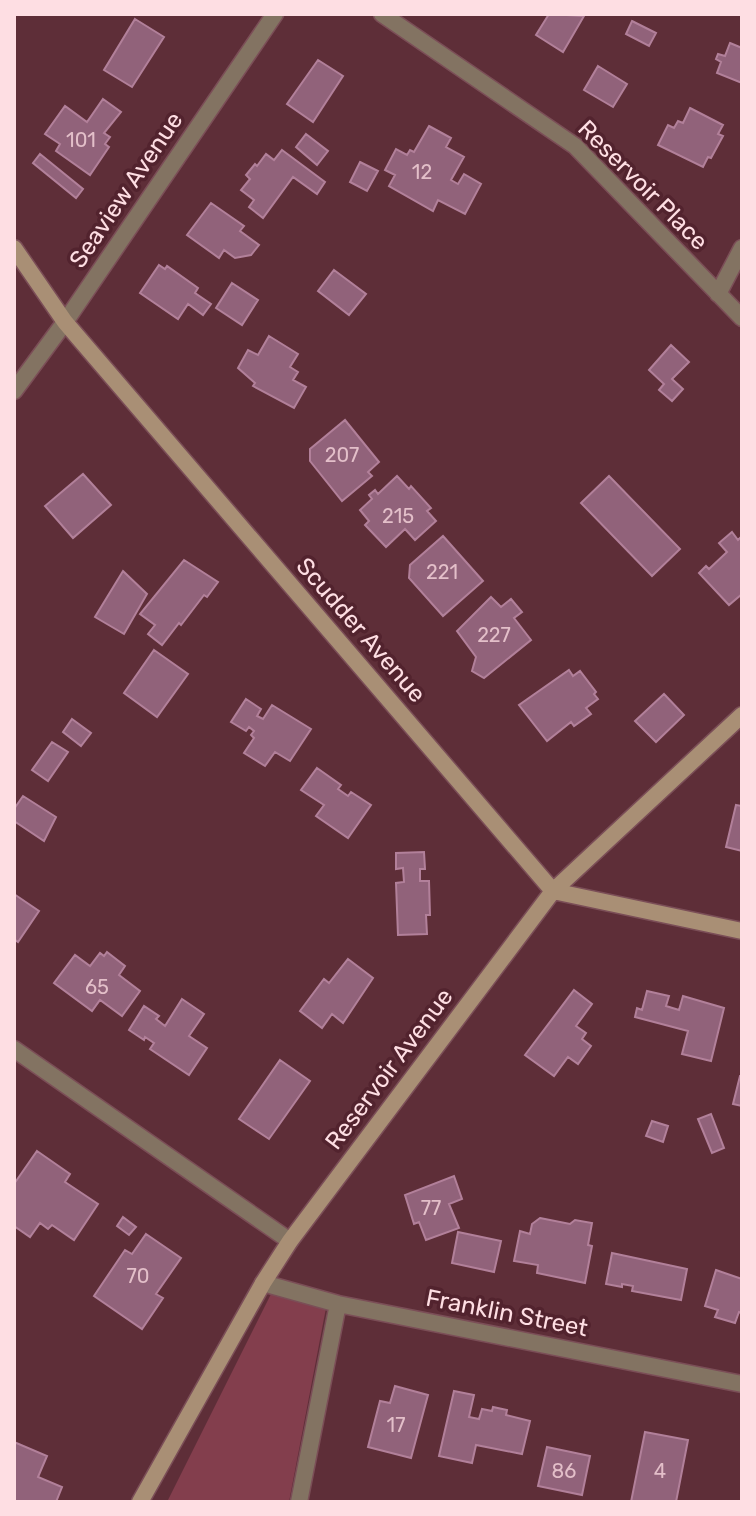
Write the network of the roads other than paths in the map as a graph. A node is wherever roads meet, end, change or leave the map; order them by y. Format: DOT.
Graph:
graph roads {
  1 [pos="275,14"];
  2 [pos="382,14"];
  3 [pos="14,248"];
  4 [pos="742,248"];
  5 [pos="718,294"];
  6 [pos="742,318"];
  7 [pos="65,322"];
  8 [pos="14,391"];
  9 [pos="742,715"];
  10 [pos="553,891"];
  11 [pos="742,931"];
  12 [pos="14,1049"];
  13 [pos="290,1241"];
  14 [pos="263,1283"];
  15 [pos="338,1304"];
  16 [pos="742,1384"];
  17 [pos="140,1502"];
  18 [pos="299,1502"];
  1 -- 7 [label="street, Seaview Avenue"];
  2 -- 5 [label="street, Reservoir Place"];
  3 -- 7 [label="street, Scudder Avenue"];
  4 -- 5 [label="street"];
  5 -- 6 [label="street, Reservoir Place"];
  7 -- 8 [label="street, Seaview Avenue"];
  7 -- 10 [label="street, Scudder Avenue"];
  9 -- 10 [label="street, Reservoir Avenue"];
  10 -- 11 [label="street"];
  10 -- 13 [label="street, Reservoir Avenue"];
  12 -- 13 [label="street"];
  13 -- 14 [label="street, Reservoir Avenue"];
  14 -- 15 [label="street, Franklin Street"];
  14 -- 17 [label="street, Reservoir Avenue"];
  15 -- 16 [label="street, Franklin Street"];
  15 -- 18 [label="street"];
}
